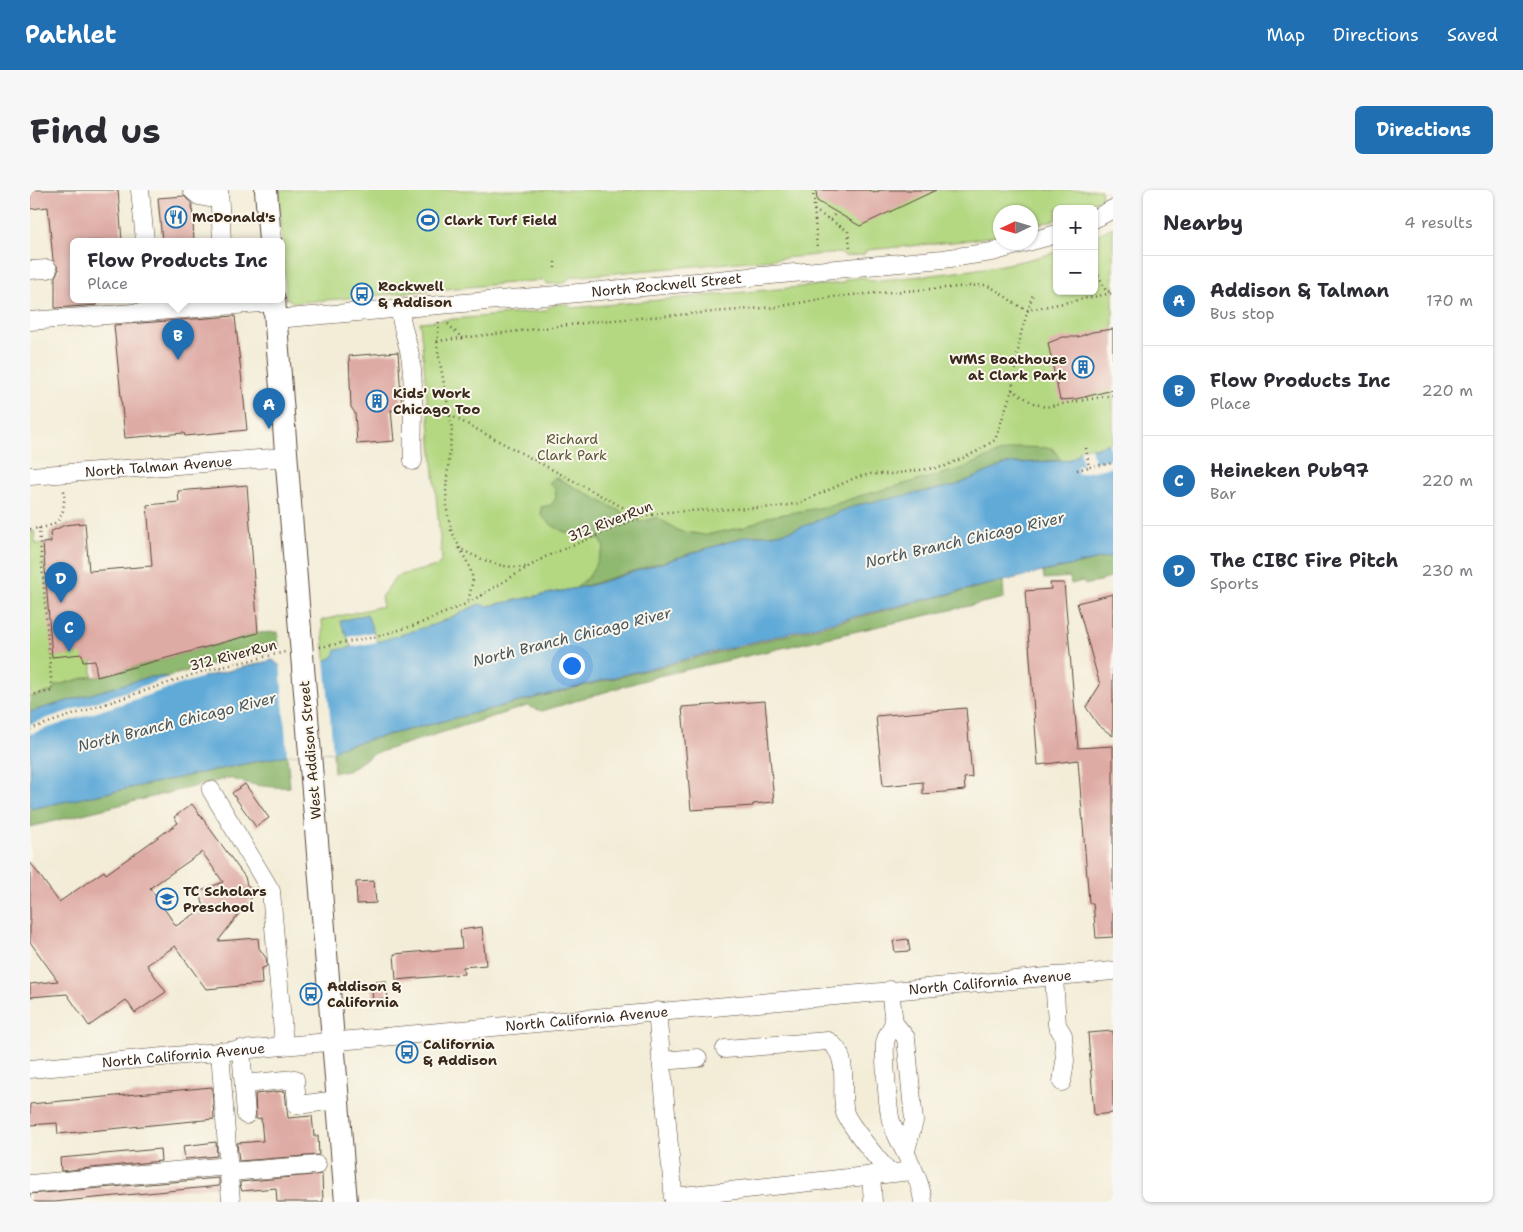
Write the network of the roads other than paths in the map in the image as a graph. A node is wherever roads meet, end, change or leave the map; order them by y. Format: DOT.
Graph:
graph roads {
  1 [pos="140,190"];
  2 [pos="150,190"];
  3 [pos="192,190"];
  4 [pos="266,190"];
  5 [pos="213,198"];
  6 [pos="1113,209"];
  7 [pos="1098,217"];
  8 [pos="1053,235"];
  9 [pos="145,238"];
  10 [pos="153,238"];
  11 [pos="221,238"];
  12 [pos="270,238"];
  13 [pos="48,269"];
  14 [pos="30,270"];
  15 [pos="203,303"];
  16 [pos="238,303"];
  17 [pos="158,305"];
  18 [pos="275,306"];
  19 [pos="400,309"];
  20 [pos="30,321"];
  21 [pos="286,457"];
  22 [pos="413,461"];
  23 [pos="30,476"];
  24 [pos="211,790"];
  25 [pos="1113,970"];
  26 [pos="1054,976"];
  27 [pos="890,990"];
  28 [pos="657,1011"];
  29 [pos="1057,1025"];
  30 [pos="333,1041"];
  31 [pos="284,1046"];
  32 [pos="241,1049"];
  33 [pos="725,1049"];
  34 [pos="220,1052"];
  35 [pos="698,1058"];
  36 [pos="661,1061"];
  37 [pos="30,1069"];
  38 [pos="244,1084"];
  39 [pos="338,1100"];
  40 [pos="246,1115"];
  41 [pos="317,1164"];
  42 [pos="229,1169"];
  43 [pos="912,1171"];
  44 [pos="880,1174"];
  45 [pos="30,1184"];
  46 [pos="674,1199"];
  47 [pos="232,1202"];
  48 [pos="346,1202"];
  49 [pos="873,1202"];
  50 [pos="923,1202"];
  1 -- 9 [label="street"];
  2 -- 10 [label="street"];
  3 -- 5 [label="street"];
  4 -- 12 [label="main road"];
  5 -- 11 [label="street"];
  6 -- 7 [label="street"];
  8 -- 19 [label="street, North Rockwell Street"];
  13 -- 14 [label="street"];
  15 -- 17 [label="street, North Rockwell Street"];
  16 -- 18 [label="street, North Rockwell Street"];
  17 -- 20 [label="street, North Rockwell Street"];
  18 -- 19 [label="street, North Rockwell Street"];
  18 -- 21 [label="main road, West Addison Street"];
  19 -- 22 [label="street"];
  21 -- 23 [label="street, North Talman Avenue"];
  21 -- 30 [label="main road, West Addison Street, bridge"];
  24 -- 31 [label="street"];
  25 -- 26 [label="street, North California Avenue"];
  26 -- 27 [label="street, North California Avenue"];
  26 -- 29 [label="street"];
  27 -- 28 [label="street, North California Avenue"];
  27 -- 43 [label="street"];
  28 -- 30 [label="street, North California Avenue"];
  28 -- 36 [label="street"];
  30 -- 31 [label="street, North California Avenue"];
  30 -- 39 [label="main road, West Addison Street"];
  31 -- 32 [label="street, North California Avenue"];
  32 -- 34 [label="street, North California Avenue"];
  32 -- 38 [label="street"];
  33 -- 44 [label="street"];
  34 -- 37 [label="street, North California Avenue"];
  34 -- 42 [label="street"];
  35 -- 36 [label="street"];
  36 -- 46 [label="street"];
  38 -- 39 [label="street"];
  38 -- 40 [label="street"];
  39 -- 48 [label="main road, West Addison Street"];
  41 -- 42 [label="street"];
  42 -- 45 [label="street"];
  42 -- 47 [label="street"];
  43 -- 44 [label="street"];
  43 -- 50 [label="street"];
  44 -- 46 [label="street"];
  44 -- 49 [label="street"];
}
